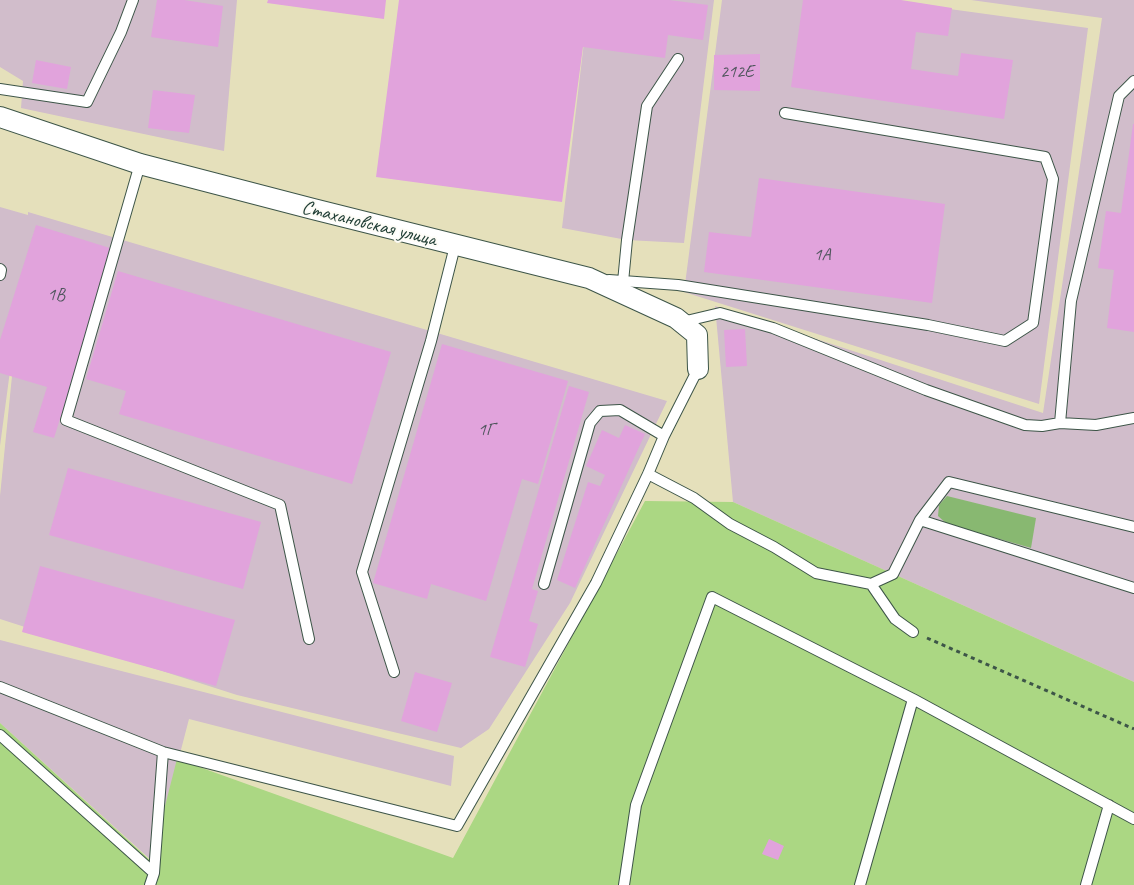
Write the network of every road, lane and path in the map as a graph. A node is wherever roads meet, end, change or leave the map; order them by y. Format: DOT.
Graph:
graph roads {
  1 [pos="133,0"];
  2 [pos="678,59"];
  3 [pos="1134,81"];
  4 [pos="0,89"];
  5 [pos="785,113"];
  6 [pos="0,117"];
  7 [pos="140,164"];
  8 [pos="455,246"];
  9 [pos="0,269"];
  10 [pos="0,275"];
  11 [pos="589,278"];
  12 [pos="623,282"];
  13 [pos="682,322"];
  14 [pos="698,369"];
  15 [pos="1134,418"];
  16 [pos="1060,423"];
  17 [pos="664,436"];
  18 [pos="648,474"];
  19 [pos="920,520"];
  20 [pos="1134,527"];
  21 [pos="544,584"];
  22 [pos="871,584"];
  23 [pos="1134,588"];
  24 [pos="912,632"];
  25 [pos="309,639"];
  26 [pos="394,672"];
  27 [pos="0,687"];
  28 [pos="913,699"];
  29 [pos="1134,730"];
  30 [pos="0,735"];
  31 [pos="163,752"];
  32 [pos="1109,805"];
  33 [pos="1134,819"];
  34 [pos="154,873"];
  35 [pos="150,885"];
  36 [pos="624,885"];
  37 [pos="860,885"];
  38 [pos="1086,885"];
  1 -- 4 [label="lane"];
  2 -- 12 [label="lane"];
  3 -- 16 [label="lane"];
  5 -- 12 [label="lane"];
  6 -- 7 [label="street, Стахановская улица"];
  7 -- 8 [label="street, Стахановская улица"];
  7 -- 25 [label="lane"];
  8 -- 11 [label="street, Стахановская улица"];
  8 -- 26 [label="lane"];
  9 -- 10 [label="lane"];
  11 -- 12 [label="lane"];
  11 -- 13 [label="street, Стахановская улица"];
  13 -- 14 [label="street, Стахановская улица"];
  13 -- 16 [label="lane"];
  14 -- 17 [label="lane"];
  15 -- 16 [label="lane"];
  17 -- 18 [label="lane"];
  17 -- 21 [label="lane"];
  18 -- 22 [label="lane"];
  18 -- 31 [label="lane"];
  19 -- 20 [label="lane"];
  19 -- 22 [label="lane"];
  19 -- 23 [label="lane"];
  22 -- 24 [label="lane"];
  24 -- 29 [label="path"];
  27 -- 31 [label="lane"];
  28 -- 32 [label="lane"];
  28 -- 36 [label="lane"];
  28 -- 37 [label="lane"];
  30 -- 34 [label="lane"];
  31 -- 34 [label="lane"];
  32 -- 33 [label="lane"];
  32 -- 38 [label="lane"];
  34 -- 35 [label="lane"];
}
